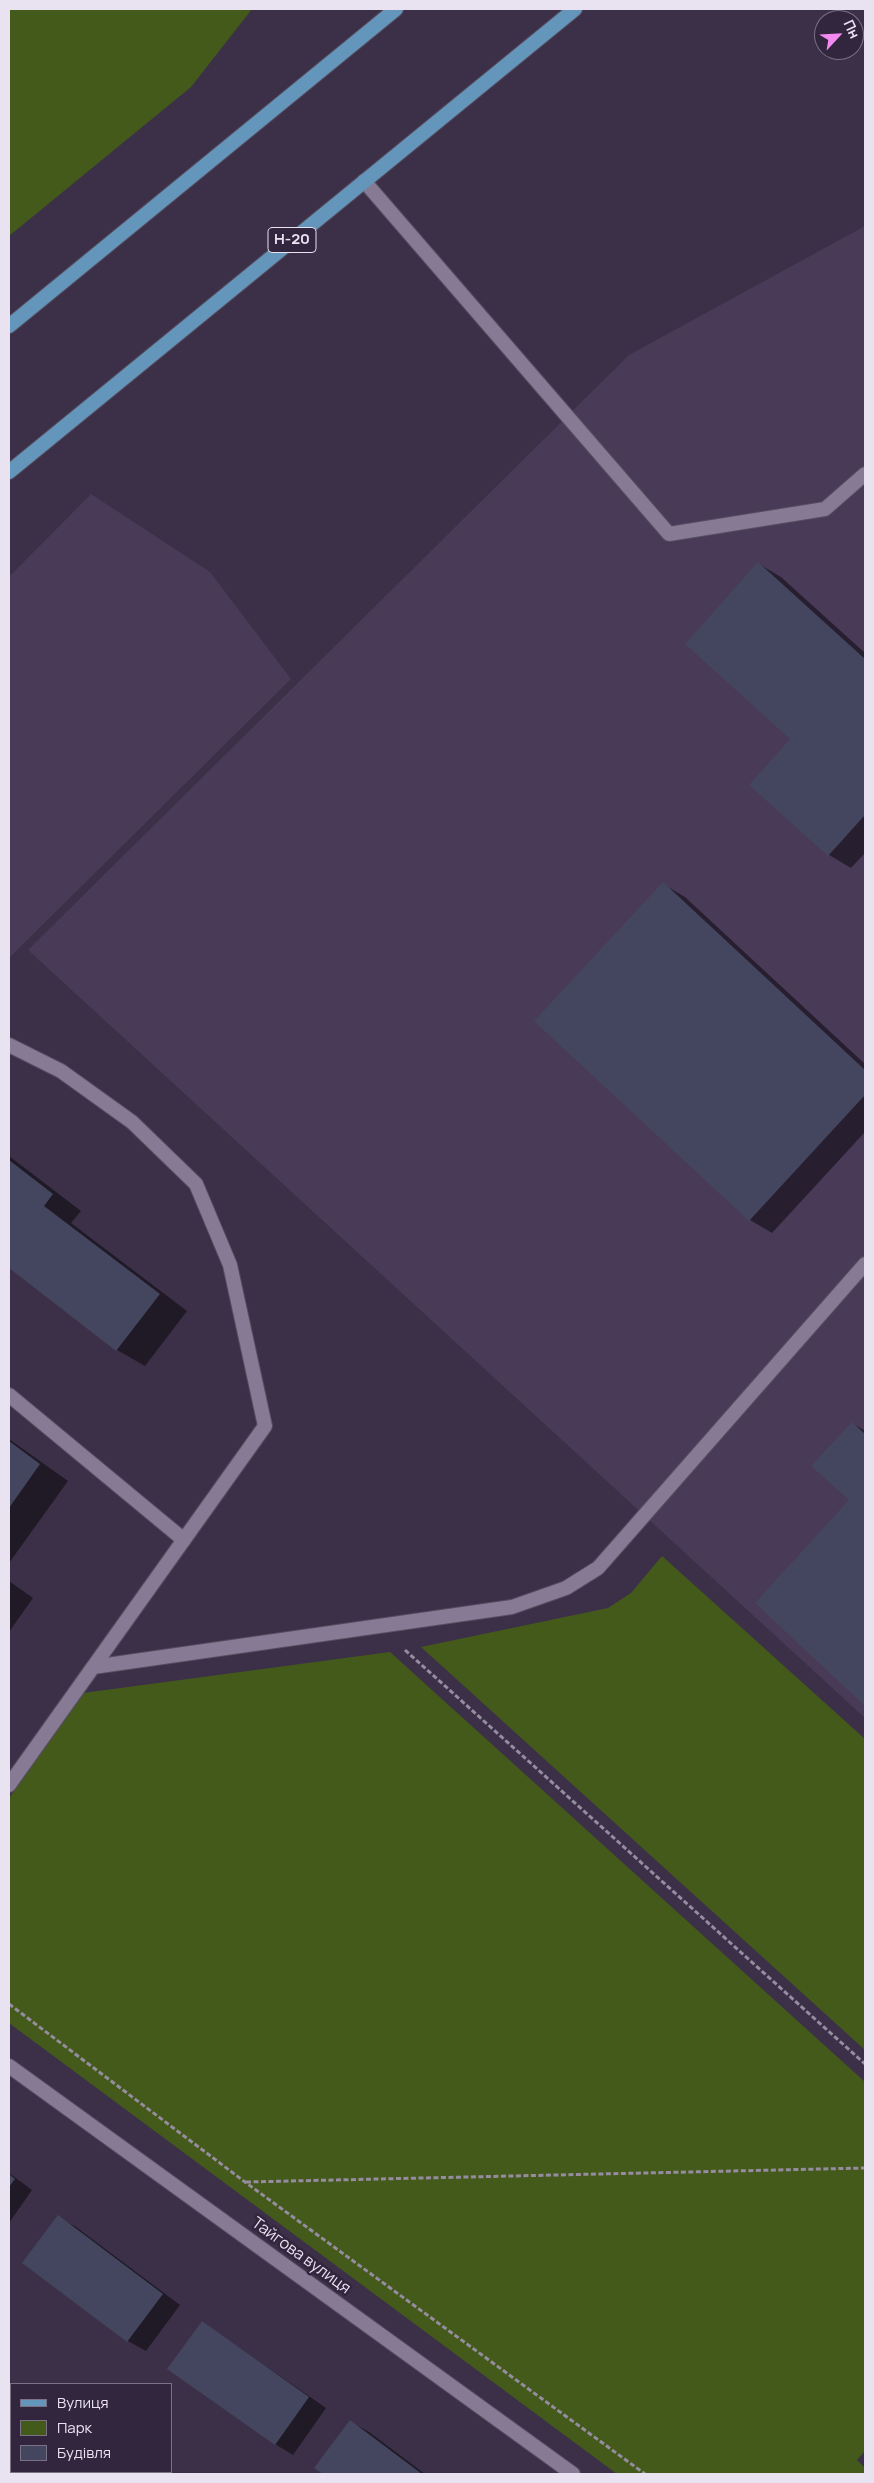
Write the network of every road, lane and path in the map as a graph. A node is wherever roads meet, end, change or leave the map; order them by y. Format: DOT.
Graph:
graph roads {
  1 [pos="396,9"];
  2 [pos="575,9"];
  3 [pos="364,181"];
  4 [pos="9,326"];
  5 [pos="9,472"];
  6 [pos="865,474"];
  7 [pos="9,1045"];
  8 [pos="865,1264"];
  9 [pos="9,1395"];
  10 [pos="184,1540"];
  11 [pos="378,1626"];
  12 [pos="93,1667"];
  13 [pos="9,1785"];
  14 [pos="9,2004"];
  15 [pos="865,2064"];
  16 [pos="9,2066"];
  17 [pos="865,2168"];
  18 [pos="245,2182"];
  19 [pos="573,2474"];
  20 [pos="645,2474"];
  1 -- 4 [label="main road"];
  2 -- 3 [label="main road, Н-20"];
  3 -- 5 [label="main road, Н-20"];
  3 -- 6 [label="street"];
  7 -- 10 [label="street"];
  8 -- 11 [label="street"];
  9 -- 10 [label="street"];
  10 -- 12 [label="street"];
  11 -- 12 [label="street"];
  11 -- 15 [label="path"];
  12 -- 13 [label="street"];
  14 -- 18 [label="path"];
  16 -- 19 [label="street, Тайгова вулиця"];
  17 -- 18 [label="path"];
  18 -- 20 [label="path"];
}
